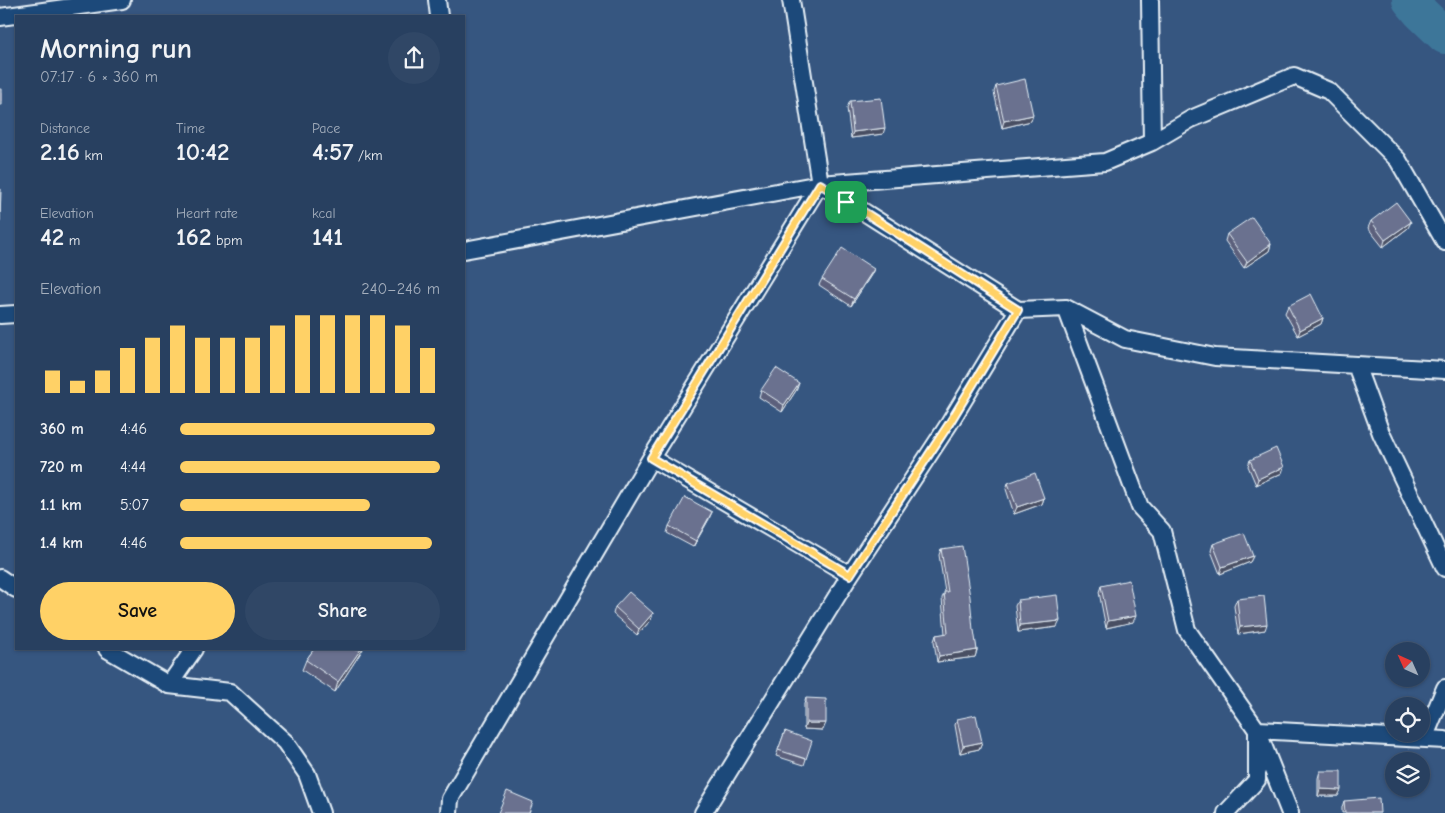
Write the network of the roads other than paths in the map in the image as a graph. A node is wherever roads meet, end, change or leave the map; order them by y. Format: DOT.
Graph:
graph roads {
  1 [pos="122,0"];
  2 [pos="437,0"];
  3 [pos="791,0"];
  4 [pos="1150,0"];
  5 [pos="439,15"];
  6 [pos="0,16"];
  7 [pos="1152,142"];
  8 [pos="820,184"];
  9 [pos="1445,242"];
  10 [pos="465,250"];
  11 [pos="1066,308"];
  12 [pos="1018,310"];
  13 [pos="15,314"];
  14 [pos="0,315"];
  15 [pos="1356,365"];
  16 [pos="1445,370"];
  17 [pos="651,458"];
  18 [pos="1445,568"];
  19 [pos="850,575"];
  20 [pos="0,578"];
  21 [pos="15,588"];
  22 [pos="109,650"];
  23 [pos="193,650"];
  24 [pos="169,685"];
  25 [pos="1445,688"];
  26 [pos="1430,724"];
  27 [pos="1257,730"];
  28 [pos="1385,737"];
  29 [pos="1430,739"];
  30 [pos="1445,740"];
  31 [pos="322,813"];
  32 [pos="449,813"];
  33 [pos="703,813"];
  34 [pos="1226,813"];
  35 [pos="1290,813"];
  1 -- 6 [label="street"];
  2 -- 5 [label="street"];
  3 -- 8 [label="street"];
  4 -- 7 [label="street"];
  7 -- 8 [label="street"];
  7 -- 9 [label="street"];
  8 -- 10 [label="street"];
  8 -- 12 [label="street"];
  8 -- 17 [label="street"];
  11 -- 12 [label="street"];
  11 -- 15 [label="street"];
  11 -- 27 [label="street"];
  12 -- 19 [label="street"];
  13 -- 14 [label="street"];
  15 -- 16 [label="street"];
  15 -- 18 [label="street"];
  17 -- 19 [label="street"];
  17 -- 32 [label="street"];
  19 -- 33 [label="street"];
  20 -- 21 [label="street"];
  22 -- 24 [label="street"];
  23 -- 24 [label="street"];
  24 -- 31 [label="street"];
  25 -- 26 [label="street"];
  27 -- 28 [label="street"];
  27 -- 34 [label="street"];
  27 -- 35 [label="street"];
  29 -- 30 [label="street"];
}
